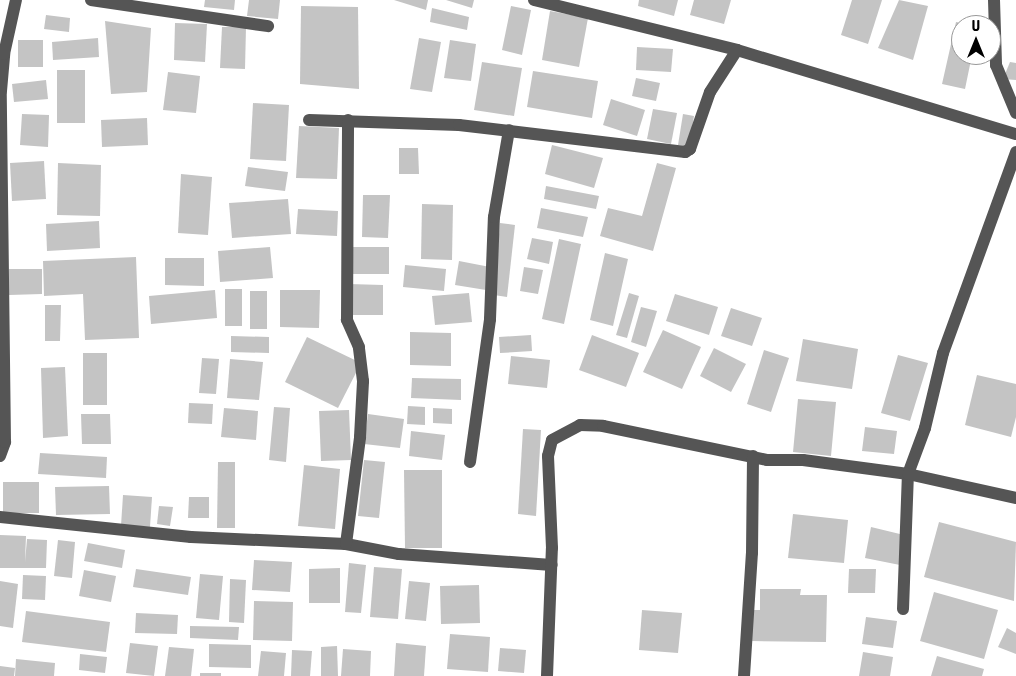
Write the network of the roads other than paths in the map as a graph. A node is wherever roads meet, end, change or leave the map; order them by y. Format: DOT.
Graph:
graph roads {
  1 [pos="16,0"];
  2 [pos="91,0"];
  3 [pos="534,0"];
  4 [pos="994,0"];
  5 [pos="268,26"];
  6 [pos="737,50"];
  7 [pos="1016,113"];
  8 [pos="309,120"];
  9 [pos="348,120"];
  10 [pos="509,130"];
  11 [pos="1016,134"];
  12 [pos="1016,152"];
  13 [pos="0,456"];
  14 [pos="753,456"];
  15 [pos="470,462"];
  16 [pos="908,474"];
  17 [pos="1016,498"];
  18 [pos="0,517"];
  19 [pos="346,544"];
  20 [pos="552,565"];
  21 [pos="903,609"];
  22 [pos="547,676"];
  23 [pos="744,676"];
  1 -- 13 [label="street"];
  2 -- 5 [label="street"];
  3 -- 6 [label="street"];
  4 -- 7 [label="street"];
  6 -- 10 [label="street"];
  6 -- 11 [label="street"];
  8 -- 9 [label="street"];
  9 -- 10 [label="street"];
  9 -- 19 [label="street"];
  10 -- 15 [label="street"];
  12 -- 16 [label="street"];
  14 -- 16 [label="street"];
  14 -- 20 [label="street"];
  14 -- 23 [label="street"];
  16 -- 17 [label="street"];
  16 -- 21 [label="street"];
  18 -- 19 [label="street"];
  19 -- 20 [label="street"];
  20 -- 22 [label="street"];
}
